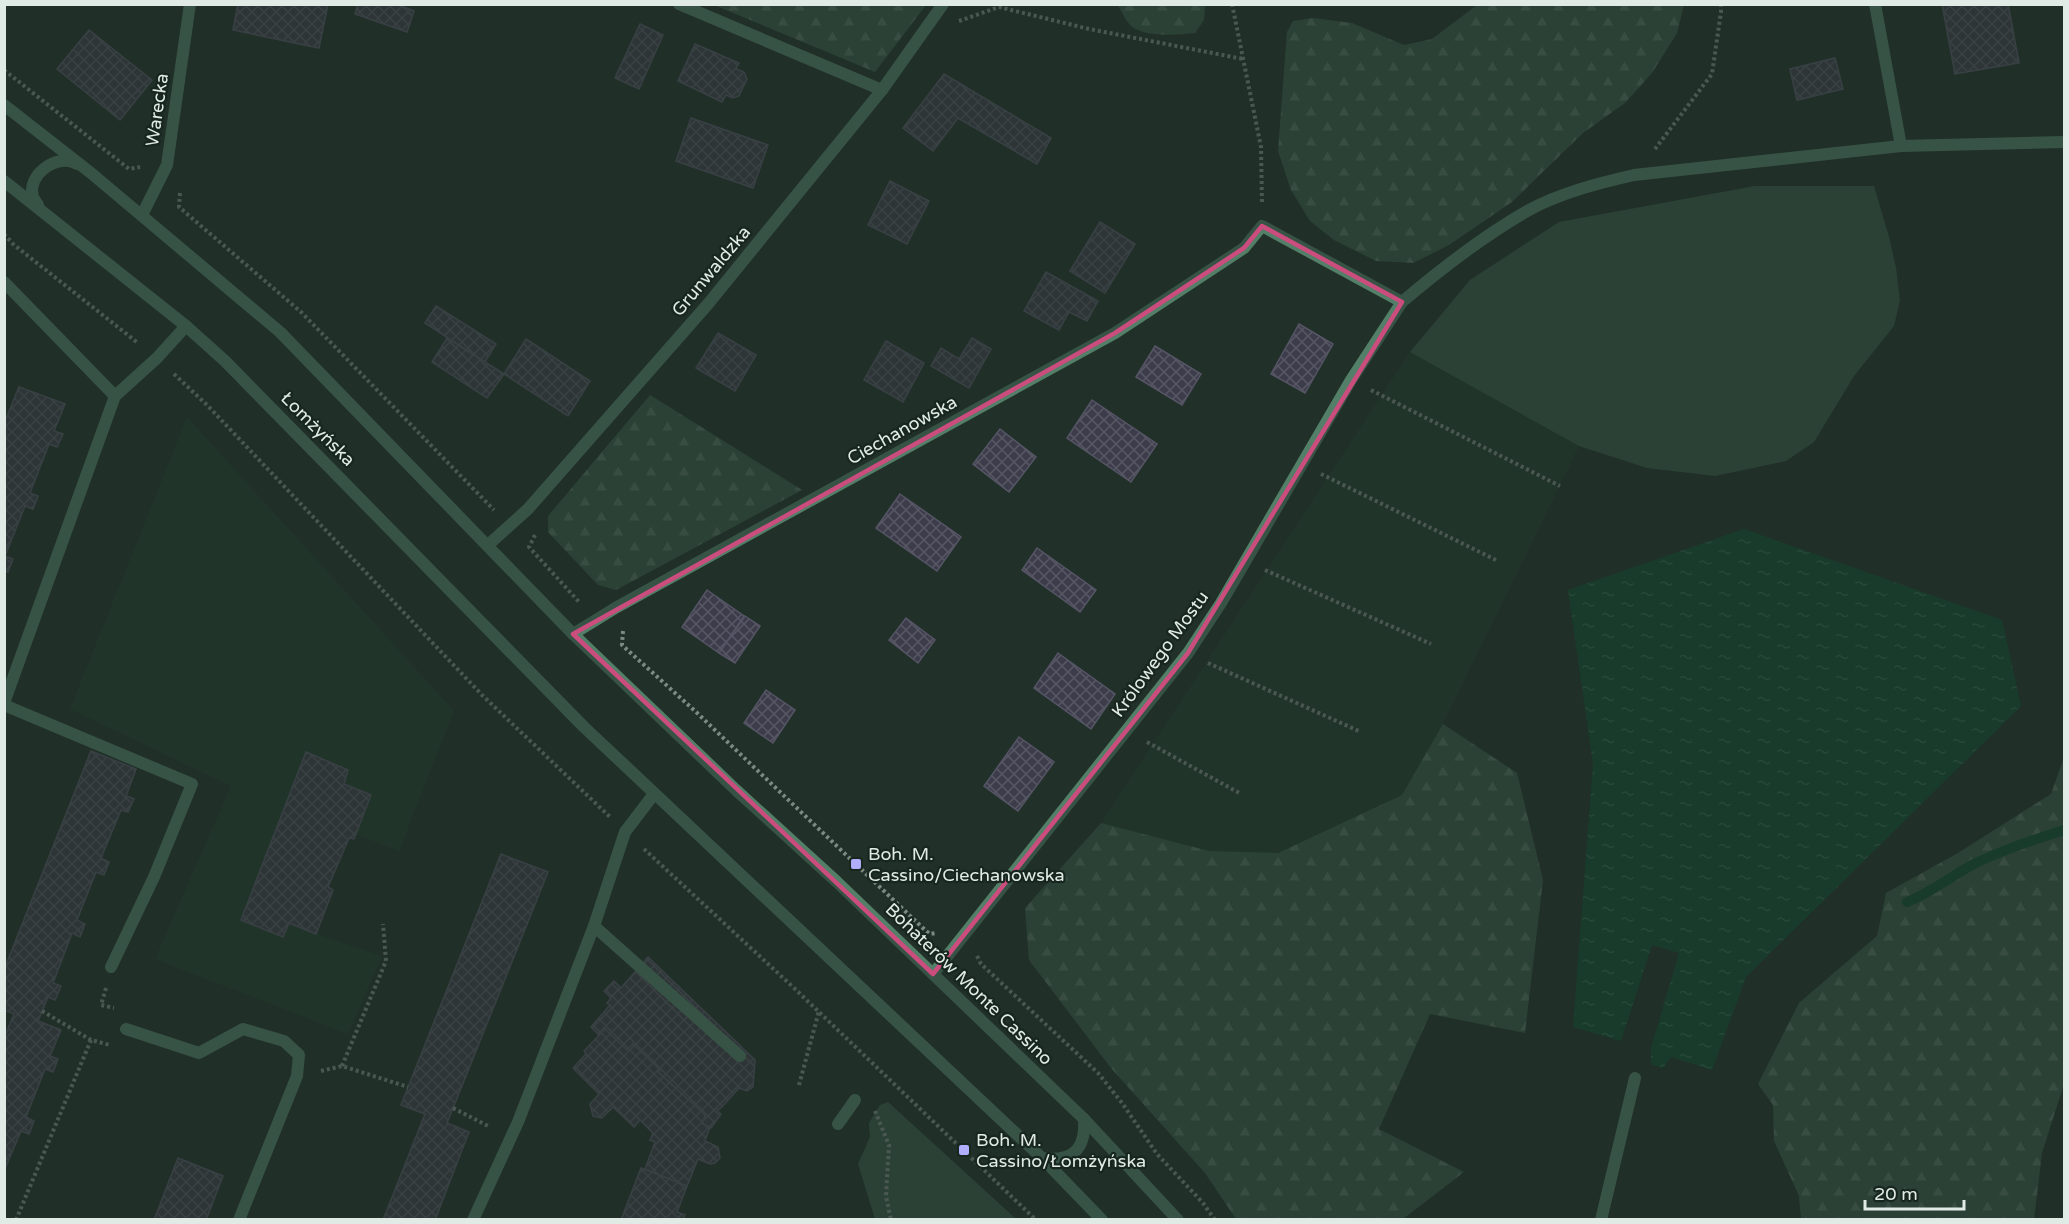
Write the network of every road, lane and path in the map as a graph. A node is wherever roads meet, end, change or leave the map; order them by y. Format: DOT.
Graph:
graph roads {
  1 [pos="190,4"];
  2 [pos="680,4"];
  3 [pos="943,4"];
  4 [pos="1232,4"];
  5 [pos="1721,4"];
  6 [pos="1875,4"];
  7 [pos="998,6"];
  8 [pos="922,34"];
  9 [pos="1243,59"];
  10 [pos="882,90"];
  11 [pos="4,105"];
  12 [pos="2064,142"];
  13 [pos="1901,146"];
  14 [pos="91,172"];
  15 [pos="1634,175"];
  16 [pos="4,181"];
  17 [pos="42,211"];
  18 [pos="142,215"];
  19 [pos="1262,226"];
  20 [pos="4,234"];
  21 [pos="4,282"];
  22 [pos="1402,302"];
  23 [pos="186,326"];
  24 [pos="157,358"];
  25 [pos="1350,380"];
  26 [pos="115,396"];
  27 [pos="1301,465"];
  28 [pos="1560,486"];
  29 [pos="488,544"];
  30 [pos="1496,560"];
  31 [pos="1246,561"];
  32 [pos="573,634"];
  33 [pos="1431,644"];
  34 [pos="1188,653"];
  35 [pos="4,704"];
  36 [pos="1127,730"];
  37 [pos="1360,732"];
  38 [pos="654,794"];
  39 [pos="1241,794"];
  40 [pos="625,832"];
  41 [pos="383,924"];
  42 [pos="594,926"];
  43 [pos="111,967"];
  44 [pos="933,974"];
  45 [pos="42,1011"];
  46 [pos="819,1011"];
  47 [pos="126,1029"];
  48 [pos="741,1056"];
  49 [pos="1635,1078"];
  50 [pos="800,1085"];
  51 [pos="408,1087"];
  52 [pos="855,1100"];
  53 [pos="872,1104"];
  54 [pos="453,1108"];
  55 [pos="1084,1119"];
  56 [pos="838,1124"];
  57 [pos="509,1137"];
  58 [pos="1042,1158"];
  59 [pos="16,1220"];
  60 [pos="239,1220"];
  61 [pos="473,1220"];
  62 [pos="891,1220"];
  63 [pos="1036,1220"];
  64 [pos="1102,1220"];
  65 [pos="1178,1220"];
  66 [pos="1601,1220"];
  1 -- 18 [label="street, Warecka"];
  2 -- 10 [label="street"];
  3 -- 8 [label="street, Grunwaldzka"];
  4 -- 9 [label="path"];
  5 -- 15 [label="path"];
  6 -- 13 [label="street"];
  7 -- 8 [label="path"];
  7 -- 9 [label="path"];
  8 -- 10 [label="street, Grunwaldzka"];
  9 -- 19 [label="path"];
  10 -- 29 [label="street, Grunwaldzka"];
  11 -- 14 [label="street"];
  12 -- 13 [label="street, Królowego Mostu"];
  13 -- 15 [label="street, Królowego Mostu"];
  14 -- 17 [label="street"];
  14 -- 18 [label="street"];
  15 -- 22 [label="street, Królowego Mostu"];
  16 -- 17 [label="street, Łomżyńska"];
  17 -- 23 [label="street, Łomżyńska"];
  18 -- 29 [label="street"];
  19 -- 22 [label="street"];
  19 -- 32 [label="street, Ciechanowska"];
  20 -- 24 [label="path"];
  21 -- 26 [label="street"];
  22 -- 25 [label="street, Królowego Mostu"];
  23 -- 24 [label="street"];
  23 -- 38 [label="street, Łomżyńska"];
  24 -- 26 [label="street"];
  24 -- 40 [label="path"];
  25 -- 27 [label="street, Królowego Mostu"];
  25 -- 28 [label="path"];
  26 -- 35 [label="street"];
  27 -- 30 [label="path"];
  27 -- 31 [label="street, Królowego Mostu"];
  29 -- 32 [label="street"];
  31 -- 33 [label="path"];
  31 -- 34 [label="street, Królowego Mostu"];
  32 -- 44 [label="street, Bohaterów Monte Cassino"];
  34 -- 36 [label="street, Królowego Mostu"];
  34 -- 37 [label="path"];
  35 -- 43 [label="street"];
  36 -- 39 [label="path"];
  36 -- 44 [label="street, Królowego Mostu"];
  38 -- 40 [label="street"];
  38 -- 58 [label="street"];
  40 -- 42 [label="street"];
  40 -- 46 [label="path"];
  41 -- 51 [label="path"];
  42 -- 48 [label="street"];
  42 -- 57 [label="street"];
  44 -- 55 [label="street, Bohaterów Monte Cassino"];
  45 -- 59 [label="path"];
  46 -- 50 [label="path"];
  46 -- 63 [label="path"];
  47 -- 60 [label="street"];
  49 -- 66 [label="street"];
  52 -- 56 [label="street"];
  53 -- 62 [label="path"];
  54 -- 57 [label="path"];
  55 -- 58 [label="street"];
  55 -- 65 [label="street, Bohaterów Monte Cassino"];
  57 -- 61 [label="street"];
  58 -- 64 [label="street"];
}
